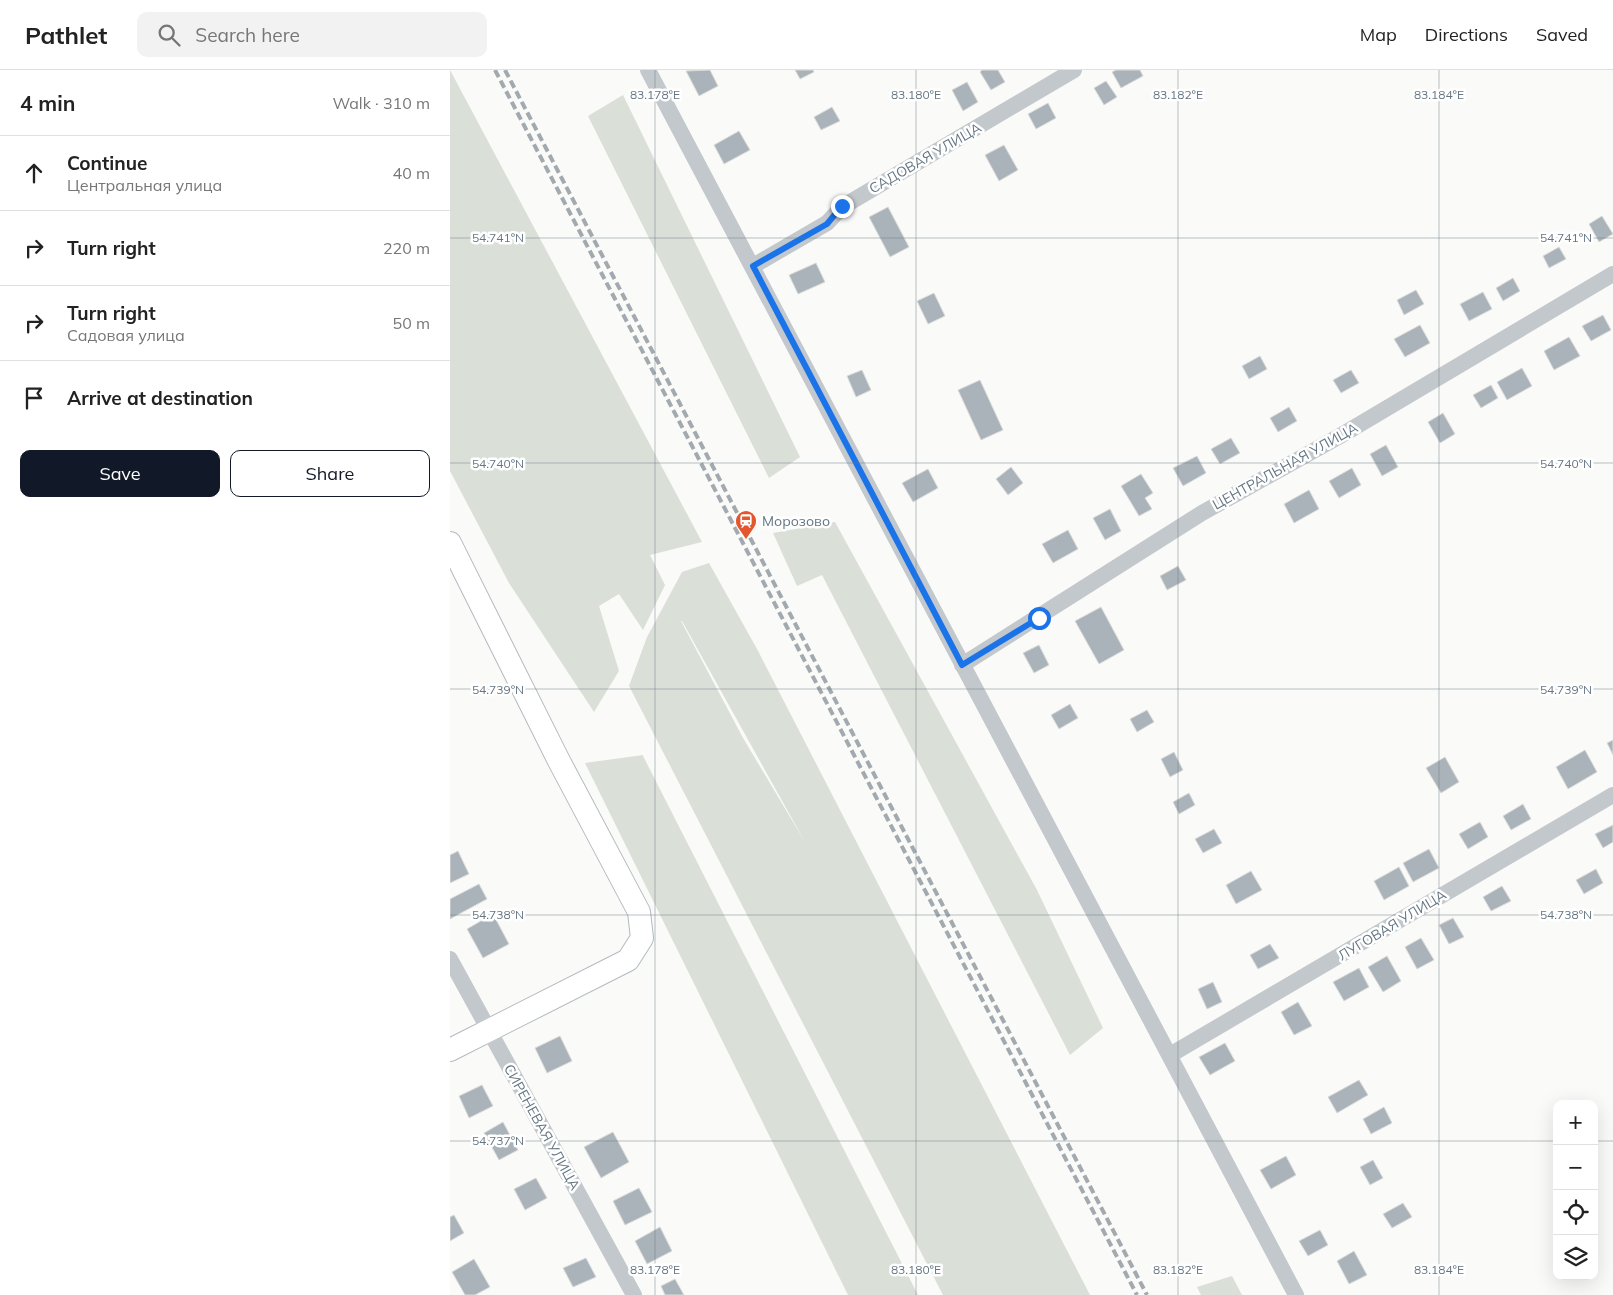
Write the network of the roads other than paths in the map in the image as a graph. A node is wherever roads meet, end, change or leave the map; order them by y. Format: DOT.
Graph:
graph roads {
  1 [pos="648,70"];
  2 [pos="1074,70"];
  3 [pos="753,266"];
  4 [pos="1613,274"];
  5 [pos="450,543"];
  6 [pos="962,665"];
  7 [pos="1613,795"];
  8 [pos="450,959"];
  9 [pos="489,1029"];
  10 [pos="450,1050"];
  11 [pos="1170,1055"];
  12 [pos="634,1295"];
  13 [pos="1296,1295"];
  1 -- 3 [label="street"];
  2 -- 3 [label="street, САДОВАЯ УЛИЦА"];
  3 -- 6 [label="street"];
  4 -- 6 [label="street, ЦЕНТРАЛЬНАЯ УЛИЦА"];
  5 -- 9 [label="street"];
  6 -- 11 [label="street"];
  7 -- 11 [label="street, ЛУГОВАЯ УЛИЦА"];
  8 -- 9 [label="street, СИРЕНЕВАЯ УЛИЦА"];
  9 -- 10 [label="street"];
  9 -- 12 [label="street, СИРЕНЕВАЯ УЛИЦА"];
  11 -- 13 [label="street"];
}
